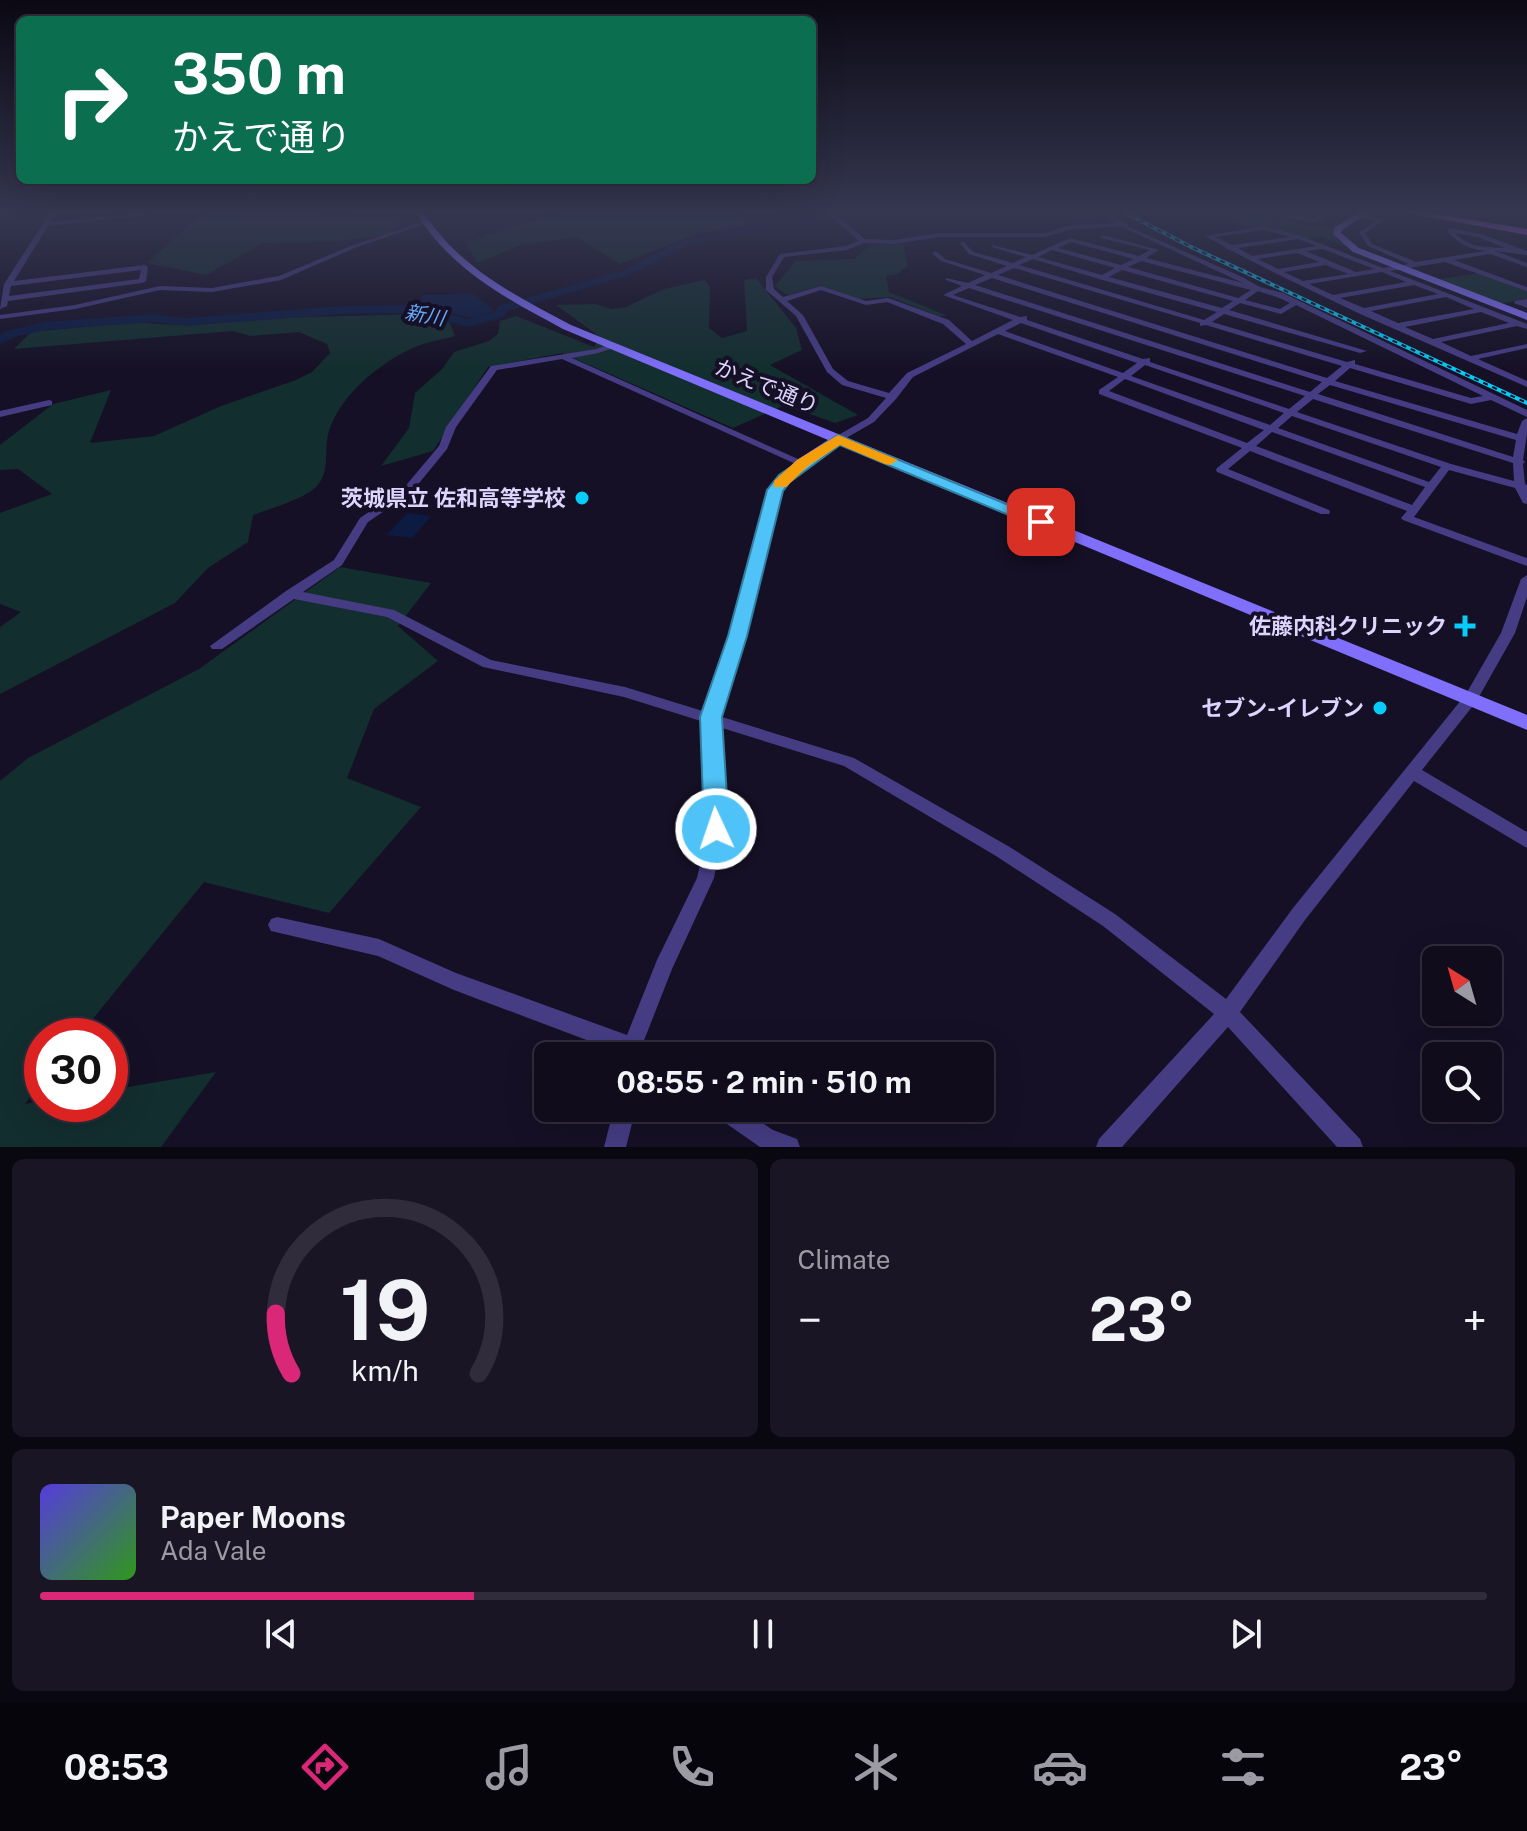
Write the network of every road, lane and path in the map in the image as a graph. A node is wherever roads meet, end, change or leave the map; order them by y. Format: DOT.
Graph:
graph roads {
  1 [pos="20,265"];
  2 [pos="312,265"];
  3 [pos="466,265"];
  4 [pos="775,265"];
  5 [pos="958,265"];
  6 [pos="1013,265"];
  7 [pos="1060,265"];
  8 [pos="1113,265"];
  9 [pos="1127,265"];
  10 [pos="1161,265"];
  11 [pos="1208,265"];
  12 [pos="1263,265"];
  13 [pos="1312,265"];
  14 [pos="1333,265"];
  15 [pos="1371,265"];
  16 [pos="1392,265"];
  17 [pos="1413,265"];
  18 [pos="1461,265"];
  19 [pos="1521,265"];
  20 [pos="1508,266"];
  21 [pos="1122,267"];
  22 [pos="1398,267"];
  23 [pos="1382,269"];
  24 [pos="1493,269"];
  25 [pos="1275,271"];
  26 [pos="1478,271"];
  27 [pos="1355,274"];
  28 [pos="993,275"];
  29 [pos="1104,277"];
  30 [pos="948,279"];
  31 [pos="1415,282"];
  32 [pos="1527,282"];
  33 [pos="1301,283"];
  34 [pos="8,284"];
  35 [pos="1514,284"];
  36 [pos="970,285"];
  37 [pos="1085,287"];
  38 [pos="1257,289"];
  39 [pos="1527,289"];
  40 [pos="1447,295"];
  41 [pos="1065,297"];
  42 [pos="1331,297"];
  43 [pos="5,299"];
  44 [pos="1239,299"];
  45 [pos="781,300"];
  46 [pos="1294,303"];
  47 [pos="0,307"];
  48 [pos="1043,308"];
  49 [pos="1483,309"];
  50 [pos="1222,311"];
  51 [pos="1361,311"];
  52 [pos="0,317"];
  53 [pos="1022,320"];
  54 [pos="1524,322"];
  55 [pos="1205,323"];
  56 [pos="1395,326"];
  57 [pos="998,331"];
  58 [pos="1186,335"];
  59 [pos="1375,342"];
  60 [pos="1430,342"];
  61 [pos="972,345"];
  62 [pos="610,346"];
  63 [pos="1527,346"];
  64 [pos="1166,348"];
  65 [pos="1363,351"];
  66 [pos="563,357"];
  67 [pos="1468,359"];
  68 [pos="1145,361"];
  69 [pos="1349,365"];
  70 [pos="1122,376"];
  71 [pos="1527,376"];
  72 [pos="1515,379"];
  73 [pos="1327,381"];
  74 [pos="1527,384"];
  75 [pos="1314,395"];
  76 [pos="893,397"];
  77 [pos="1492,397"];
  78 [pos="49,403"];
  79 [pos="1290,412"];
  80 [pos="0,414"];
  81 [pos="1527,414"];
  82 [pos="1527,421"];
  83 [pos="1270,429"];
  84 [pos="1521,438"];
  85 [pos="838,439"];
  86 [pos="1248,448"];
  87 [pos="1520,462"];
  88 [pos="802,463"];
  89 [pos="1447,466"];
  90 [pos="1431,486"];
  91 [pos="1523,487"];
  92 [pos="1527,501"];
  93 [pos="1413,509"];
  94 [pos="1325,512"];
  95 [pos="1527,562"];
  96 [pos="1527,579"];
  97 [pos="290,594"];
  98 [pos="737,636"];
  99 [pos="217,646"];
  100 [pos="1471,698"];
  101 [pos="711,717"];
  102 [pos="1527,723"];
  103 [pos="1414,773"];
  104 [pos="1527,841"];
  105 [pos="277,925"];
  106 [pos="1228,1013"];
  107 [pos="608,1042"];
  108 [pos="640,1042"];
  109 [pos="621,1122"];
  110 [pos="742,1122"];
  111 [pos="615,1147"];
  112 [pos="789,1147"];
  113 [pos="1107,1147"];
  114 [pos="1352,1147"];
  1 -- 34 [label="street"];
  2 -- 52 [label="street"];
  3 -- 62 [label="street, かえで通り"];
  4 -- 45 [label="street"];
  5 -- 28 [label="street"];
  6 -- 28 [label="street"];
  6 -- 37 [label="street"];
  7 -- 29 [label="street"];
  8 -- 21 [label="street"];
  9 -- 21 [label="street"];
  10 -- 38 [label="street"];
  11 -- 38 [label="street"];
  12 -- 25 [label="street"];
  13 -- 25 [label="street"];
  14 -- 27 [label="street"];
  15 -- 23 [label="street"];
  16 -- 22 [label="street"];
  17 -- 22 [label="street"];
  18 -- 26 [label="street"];
  19 -- 20 [label="street"];
  21 -- 29 [label="street"];
  21 -- 44 [label="street"];
  22 -- 23 [label="street"];
  22 -- 54 [label="street"];
  23 -- 27 [label="street"];
  23 -- 31 [label="street"];
  24 -- 26 [label="street"];
  25 -- 33 [label="street"];
  26 -- 35 [label="street"];
  27 -- 33 [label="street"];
  28 -- 36 [label="street"];
  28 -- 41 [label="street"];
  29 -- 37 [label="street"];
  29 -- 50 [label="street"];
  30 -- 36 [label="street"];
  31 -- 40 [label="street"];
  31 -- 42 [label="street"];
  32 -- 35 [label="street"];
  33 -- 42 [label="street"];
  34 -- 43 [label="street"];
  34 -- 43 [label="street"];
  35 -- 39 [label="street"];
  36 -- 48 [label="street"];
  36 -- 53 [label="street"];
  37 -- 41 [label="street"];
  37 -- 55 [label="street"];
  38 -- 44 [label="street"];
  38 -- 46 [label="street"];
  40 -- 49 [label="street"];
  40 -- 51 [label="street"];
  41 -- 48 [label="street"];
  41 -- 58 [label="street"];
  42 -- 51 [label="street"];
  43 -- 47 [label="street"];
  44 -- 46 [label="street"];
  44 -- 50 [label="street"];
  45 -- 61 [label="street"];
  45 -- 76 [label="street"];
  46 -- 59 [label="street"];
  48 -- 53 [label="street"];
  48 -- 64 [label="street"];
  49 -- 54 [label="street"];
  49 -- 56 [label="street"];
  50 -- 55 [label="street"];
  50 -- 65 [label="street"];
  51 -- 56 [label="street"];
  53 -- 57 [label="street"];
  53 -- 68 [label="street"];
  54 -- 60 [label="street"];
  55 -- 58 [label="street"];
  55 -- 69 [label="street"];
  56 -- 60 [label="street"];
  57 -- 61 [label="street"];
  57 -- 70 [label="street"];
  58 -- 64 [label="street"];
  58 -- 73 [label="street"];
  59 -- 65 [label="street"];
  59 -- 77 [label="street"];
  60 -- 67 [label="street"];
  61 -- 76 [label="street"];
  62 -- 66 [label="street"];
  62 -- 85 [label="street, かえで通り"];
  63 -- 67 [label="street"];
  64 -- 68 [label="street"];
  64 -- 75 [label="street"];
  65 -- 69 [label="street"];
  66 -- 88 [label="street"];
  66 -- 97 [label="street"];
  67 -- 72 [label="street"];
  68 -- 70 [label="street"];
  68 -- 79 [label="street"];
  69 -- 73 [label="street"];
  69 -- 77 [label="street"];
  70 -- 83 [label="street"];
  70 -- 86 [label="street"];
  71 -- 72 [label="street"];
  72 -- 74 [label="street"];
  73 -- 75 [label="street"];
  73 -- 84 [label="street"];
  75 -- 79 [label="street"];
  75 -- 87 [label="street"];
  76 -- 85 [label="street"];
  77 -- 81 [label="street"];
  78 -- 80 [label="street"];
  79 -- 83 [label="street"];
  79 -- 89 [label="street"];
  82 -- 84 [label="street"];
  83 -- 86 [label="street"];
  83 -- 90 [label="street"];
  84 -- 87 [label="street"];
  85 -- 88 [label="street"];
  85 -- 100 [label="street, かえで通り"];
  86 -- 93 [label="street"];
  86 -- 94 [label="street"];
  87 -- 91 [label="street"];
  88 -- 98 [label="street"];
  89 -- 90 [label="street"];
  89 -- 91 [label="street"];
  90 -- 93 [label="street"];
  91 -- 92 [label="street"];
  93 -- 95 [label="street"];
  96 -- 100 [label="street"];
  97 -- 99 [label="street"];
  97 -- 101 [label="street"];
  98 -- 101 [label="street"];
  100 -- 102 [label="street, かえで通り"];
  100 -- 103 [label="street"];
  101 -- 106 [label="street"];
  101 -- 108 [label="street"];
  103 -- 104 [label="street"];
  103 -- 106 [label="street"];
  105 -- 107 [label="street"];
  106 -- 113 [label="street"];
  106 -- 114 [label="street"];
  109 -- 111 [label="street"];
  110 -- 112 [label="street"];
}
